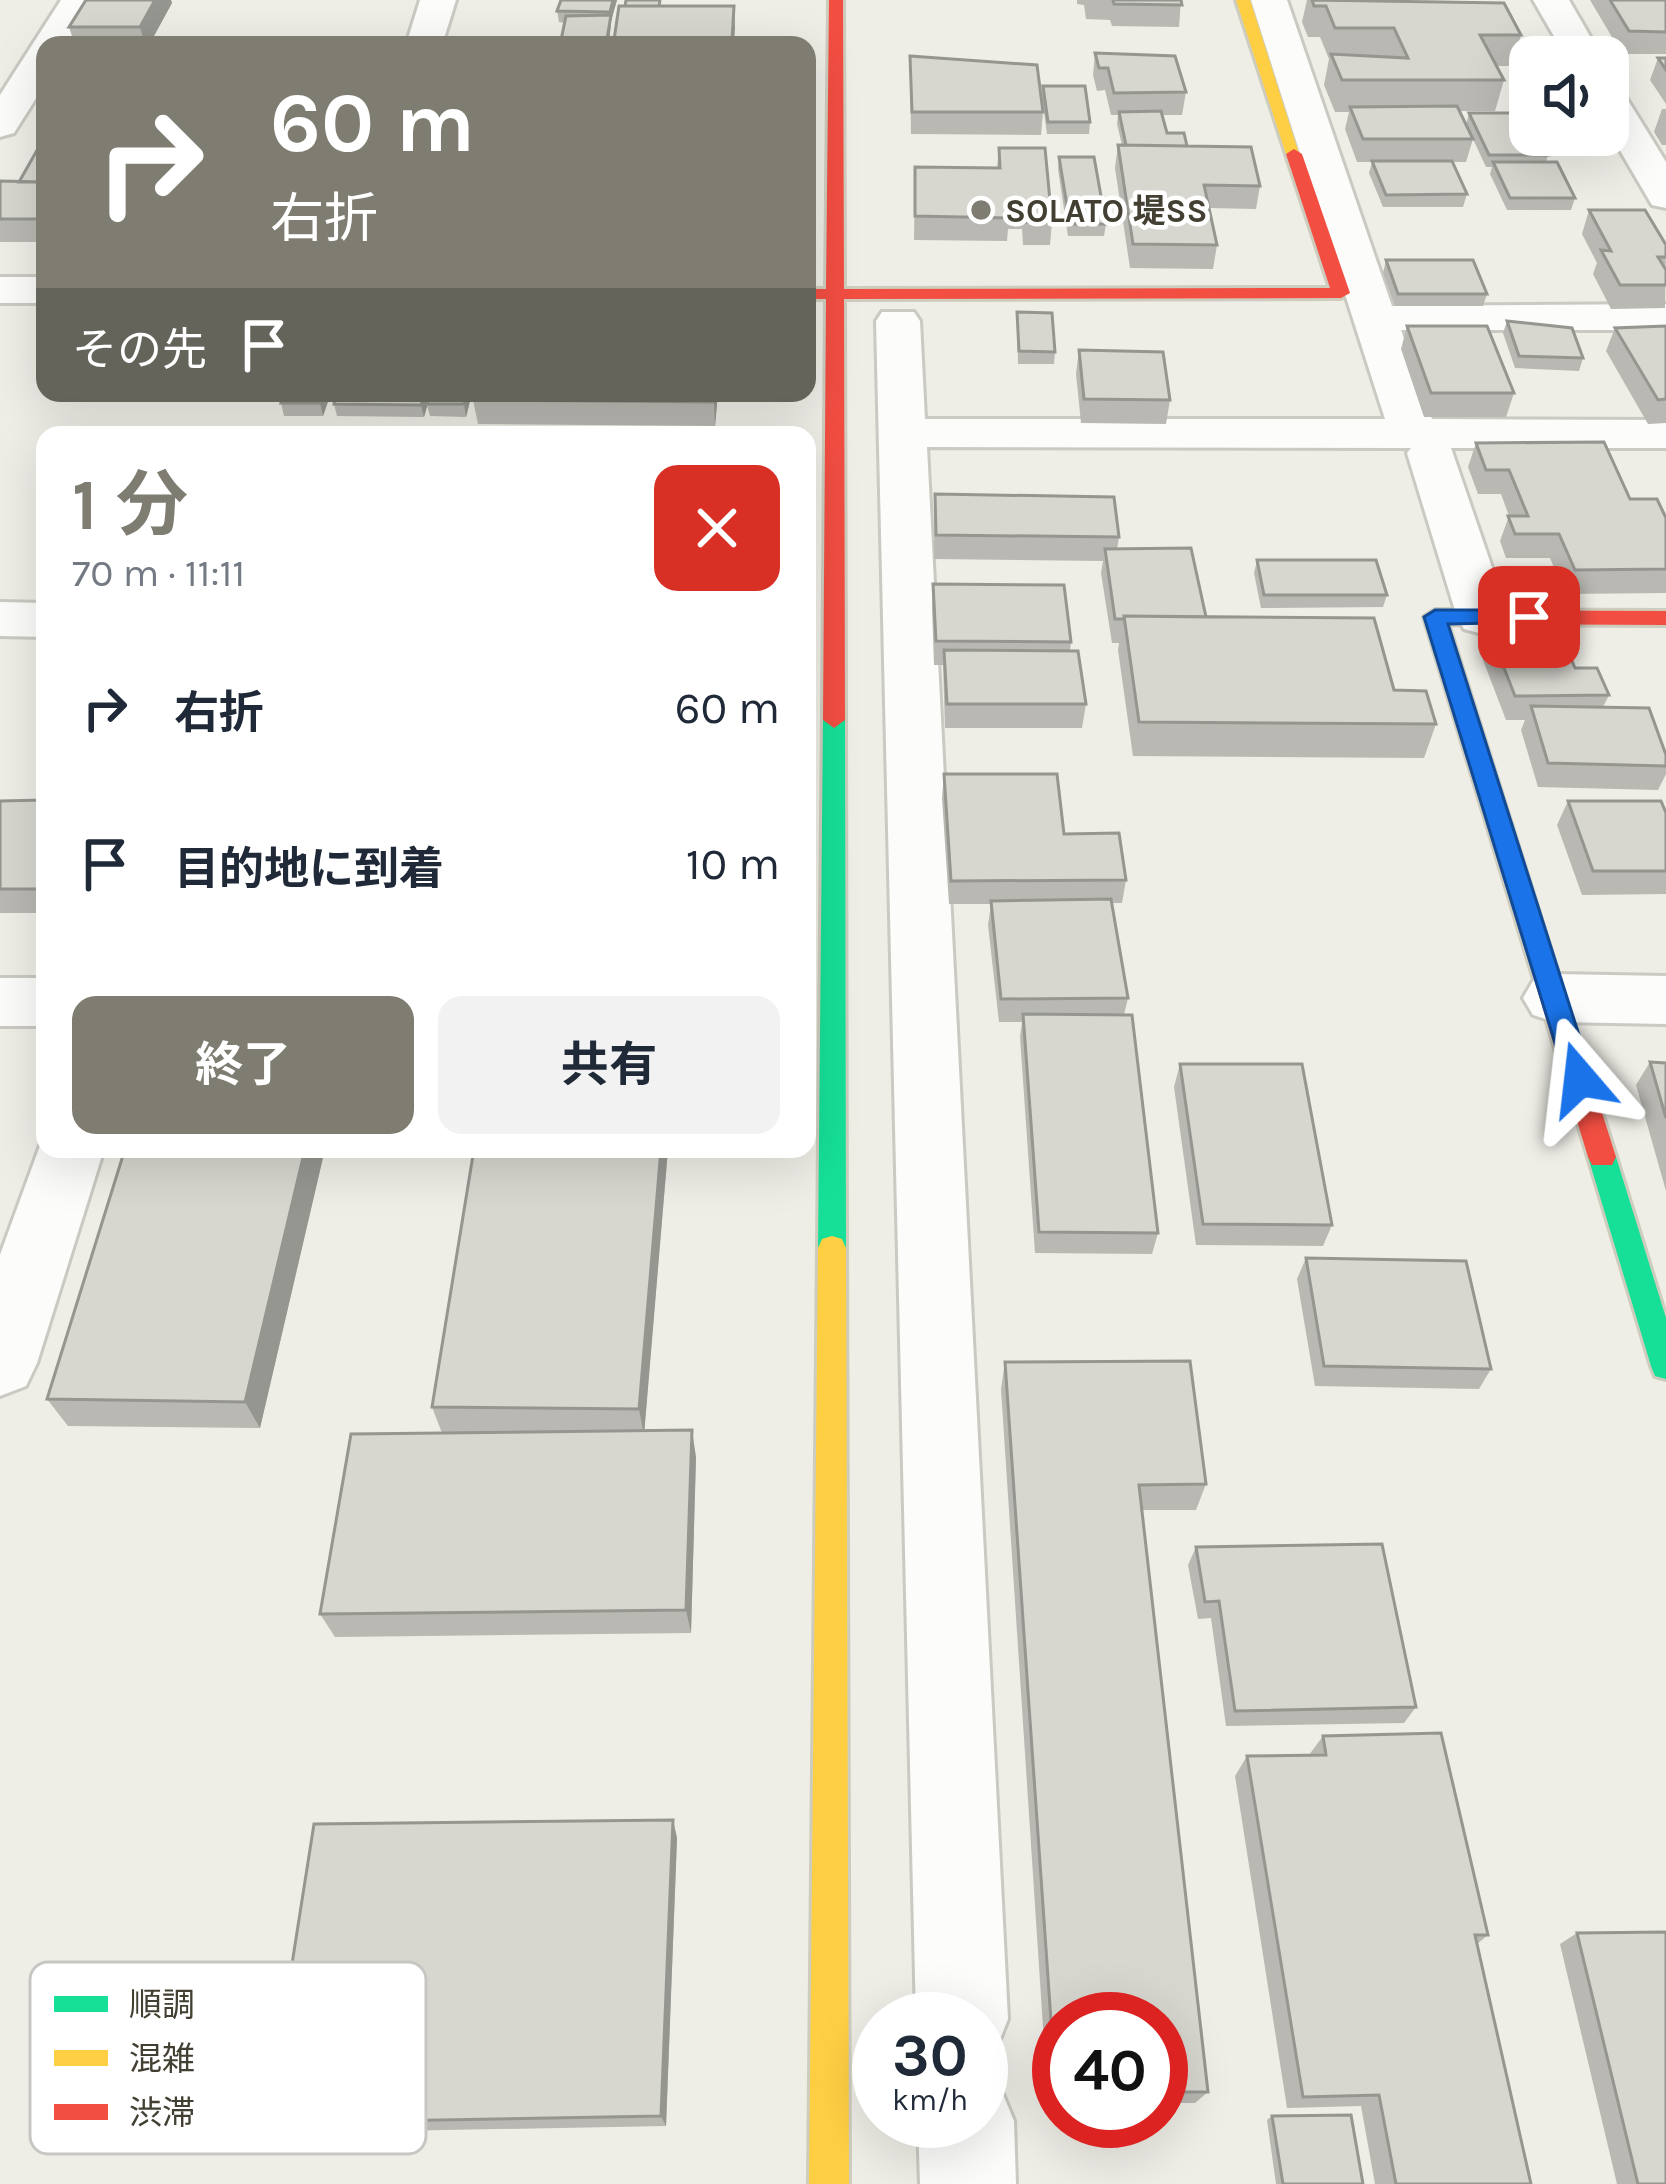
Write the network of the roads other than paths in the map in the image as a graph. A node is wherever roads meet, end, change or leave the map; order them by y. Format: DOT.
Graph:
graph roads {
  1 [pos="79,0"];
  2 [pos="438,0"];
  3 [pos="836,0"];
  4 [pos="1243,0"];
  5 [pos="1269,0"];
  6 [pos="1551,0"];
  7 [pos="56,36"];
  8 [pos="427,36"];
  9 [pos="1572,36"];
  10 [pos="36,68"];
  11 [pos="0,125"];
  12 [pos="1629,133"];
  13 [pos="1666,196"];
  14 [pos="0,290"];
  15 [pos="36,290"];
  16 [pos="821,294"];
  17 [pos="1400,317"];
  18 [pos="1666,317"];
  19 [pos="898,321"];
  20 [pos="1666,434"];
  21 [pos="903,443"];
  22 [pos="1422,444"];
  23 [pos="1666,454"];
  24 [pos="1483,617"];
  25 [pos="1666,618"];
  26 [pos="0,620"];
  27 [pos="36,620"];
  28 [pos="1555,998"];
  29 [pos="1666,1000"];
  30 [pos="0,1002"];
  31 [pos="36,1002"];
  32 [pos="67,1158"];
  33 [pos="0,1363"];
  34 [pos="1666,1366"];
  35 [pos="961,1992"];
  36 [pos="967,2148"];
  37 [pos="829,2184"];
  38 [pos="968,2184"];
  1 -- 7 [label="street"];
  2 -- 8 [label="street"];
  3 -- 16 [label="street"];
  4 -- 16 [label="street"];
  5 -- 22 [label="street"];
  6 -- 9 [label="street"];
  10 -- 11 [label="street"];
  12 -- 13 [label="street"];
  14 -- 15 [label="street"];
  16 -- 37 [label="street"];
  17 -- 18 [label="street"];
  19 -- 21 [label="street"];
  20 -- 22 [label="street"];
  21 -- 22 [label="street"];
  21 -- 35 [label="street"];
  22 -- 23 [label="street"];
  22 -- 24 [label="street"];
  24 -- 25 [label="street"];
  24 -- 28 [label="street"];
  26 -- 27 [label="street"];
  28 -- 29 [label="street"];
  28 -- 34 [label="street"];
  30 -- 31 [label="street"];
  32 -- 33 [label="street"];
  36 -- 38 [label="street"];
}
